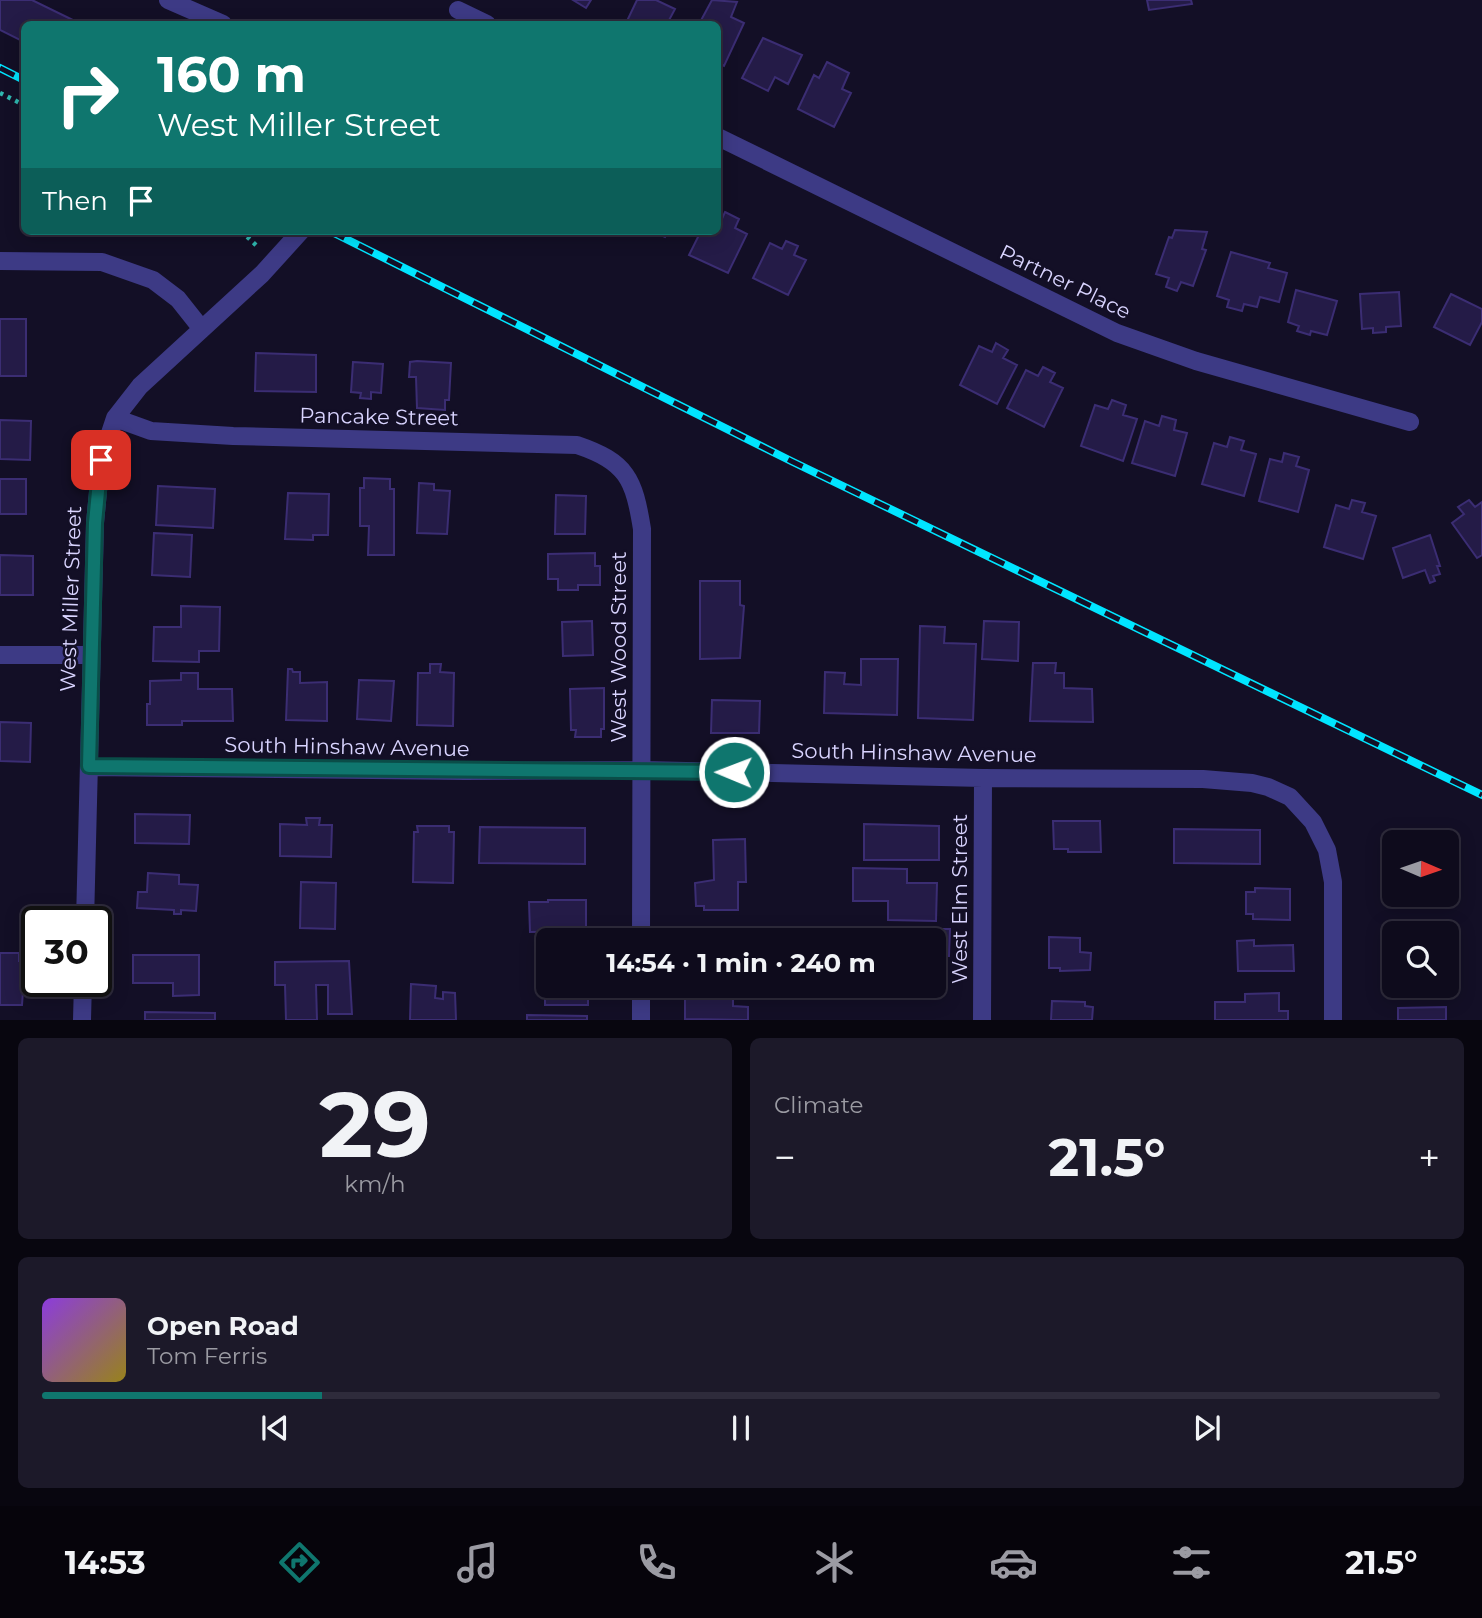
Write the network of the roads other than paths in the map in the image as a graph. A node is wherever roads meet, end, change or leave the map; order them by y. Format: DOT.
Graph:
graph roads {
  1 [pos="168,0"];
  2 [pos="457,12"];
  3 [pos="216,21"];
  4 [pos="480,21"];
  5 [pos="721,138"];
  6 [pos="297,235"];
  7 [pos="0,261"];
  8 [pos="201,328"];
  9 [pos="116,418"];
  10 [pos="1410,422"];
  11 [pos="630,482"];
  12 [pos="0,655"];
  13 [pos="91,655"];
  14 [pos="89,766"];
  15 [pos="642,771"];
  16 [pos="983,778"];
  17 [pos="85,906"];
  18 [pos="641,928"];
  19 [pos="83,997"];
  20 [pos="641,998"];
  21 [pos="82,1020"];
  22 [pos="641,1020"];
  23 [pos="982,1020"];
  24 [pos="1333,1020"];
  1 -- 3 [label="street"];
  2 -- 4 [label="street"];
  5 -- 10 [label="street, Partner Place"];
  6 -- 8 [label="street, West Miller Street"];
  7 -- 8 [label="street"];
  8 -- 9 [label="street, West Miller Street"];
  9 -- 11 [label="street, Pancake Street"];
  9 -- 13 [label="street, West Miller Street"];
  11 -- 15 [label="street, West Wood Street"];
  12 -- 13 [label="street"];
  13 -- 14 [label="street, West Miller Street"];
  14 -- 15 [label="street, South Hinshaw Avenue"];
  14 -- 17 [label="street, West Miller Street"];
  15 -- 16 [label="street, South Hinshaw Avenue"];
  15 -- 18 [label="street, West Wood Street"];
  16 -- 23 [label="street, West Elm Street"];
  16 -- 24 [label="street, South Hinshaw Avenue"];
  19 -- 21 [label="street"];
  20 -- 22 [label="street"];
}
